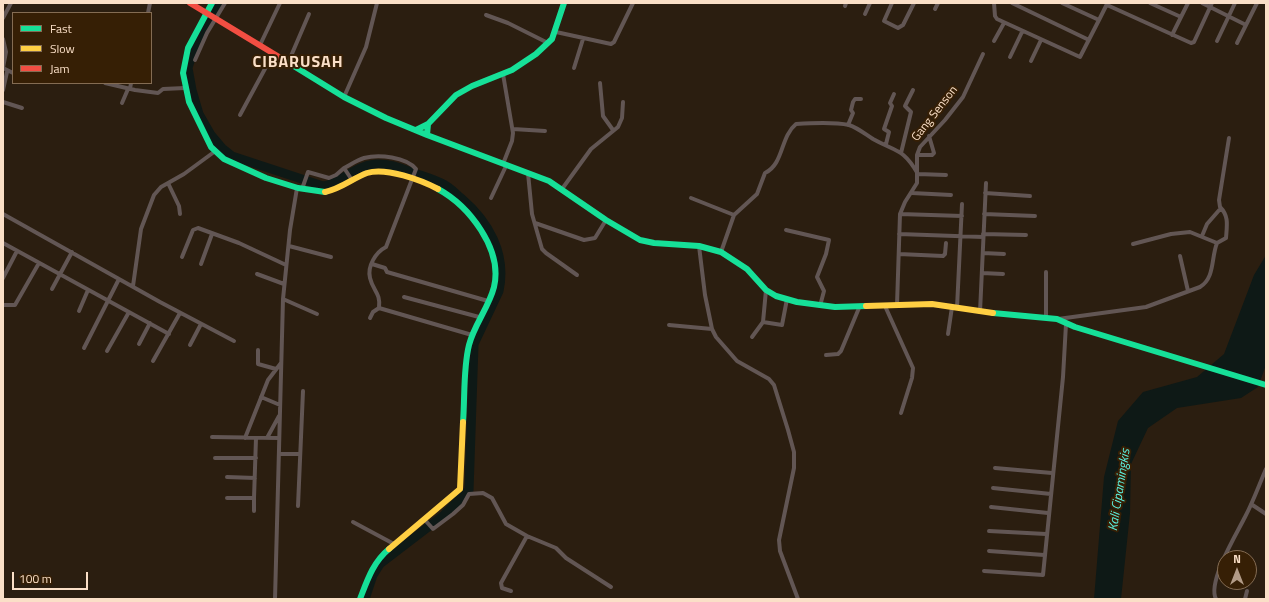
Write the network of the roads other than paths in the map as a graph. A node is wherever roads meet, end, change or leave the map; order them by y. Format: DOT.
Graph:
graph roads {
  1 [pos="11,3"];
  2 [pos="190,3"];
  3 [pos="212,3"];
  4 [pos="225,3"];
  5 [pos="280,3"];
  6 [pos="377,3"];
  7 [pos="564,3"];
  8 [pos="634,3"];
  9 [pos="870,3"];
  10 [pos="892,3"];
  11 [pos="914,3"];
  12 [pos="938,3"];
  13 [pos="994,3"];
  14 [pos="1012,3"];
  15 [pos="1062,3"];
  16 [pos="1150,3"];
  17 [pos="1188,3"];
  18 [pos="1202,3"];
  19 [pos="1235,3"];
  20 [pos="1257,3"];
  21 [pos="1107,4"];
  22 [pos="1211,5"];
  23 [pos="935,9"];
  24 [pos="208,13"];
  25 [pos="309,14"];
  26 [pos="865,14"];
  27 [pos="486,15"];
  28 [pos="1228,16"];
  29 [pos="1181,17"];
  30 [pos="3,18"];
  31 [pos="216,18"];
  32 [pos="1099,20"];
  33 [pos="1004,22"];
  34 [pos="1246,25"];
  35 [pos="556,32"];
  36 [pos="1022,32"];
  37 [pos="1172,35"];
  38 [pos="3,39"];
  39 [pos="583,39"];
  40 [pos="1041,40"];
  41 [pos="1089,40"];
  42 [pos="994,41"];
  43 [pos="1217,41"];
  44 [pos="548,43"];
  45 [pos="1237,43"];
  46 [pos="260,45"];
  47 [pos="273,54"];
  48 [pos="983,54"];
  49 [pos="1010,57"];
  50 [pos="195,60"];
  51 [pos="1031,61"];
  52 [pos="288,63"];
  53 [pos="574,68"];
  54 [pos="7,72"];
  55 [pos="12,73"];
  56 [pos="503,74"];
  57 [pos="600,83"];
  58 [pos="109,84"];
  59 [pos="131,84"];
  60 [pos="185,88"];
  61 [pos="129,89"];
  62 [pos="3,90"];
  63 [pos="913,90"];
  64 [pos="894,94"];
  65 [pos="344,97"];
  66 [pos="861,99"];
  67 [pos="3,102"];
  68 [pos="623,102"];
  69 [pos="122,103"];
  70 [pos="22,108"];
  71 [pos="240,115"];
  72 [pos="428,124"];
  73 [pos="848,125"];
  74 [pos="513,128"];
  75 [pos="416,130"];
  76 [pos="613,130"];
  77 [pos="545,131"];
  78 [pos="427,135"];
  79 [pos="929,136"];
  80 [pos="1229,138"];
  81 [pos="886,144"];
  82 [pos="214,152"];
  83 [pos="901,153"];
  84 [pos="917,155"];
  85 [pos="505,166"];
  86 [pos="345,169"];
  87 [pos="528,173"];
  88 [pos="918,174"];
  89 [pos="946,175"];
  90 [pos="412,178"];
  91 [pos="351,179"];
  92 [pos="168,183"];
  93 [pos="986,183"];
  94 [pos="301,187"];
  95 [pos="562,189"];
  96 [pos="912,193"];
  97 [pos="985,193"];
  98 [pos="952,195"];
  99 [pos="1030,196"];
  100 [pos="491,198"];
  101 [pos="691,198"];
  102 [pos="962,204"];
  103 [pos="1221,208"];
  104 [pos="3,214"];
  105 [pos="180,214"];
  106 [pos="900,214"];
  107 [pos="984,214"];
  108 [pos="734,215"];
  109 [pos="962,216"];
  110 [pos="1035,216"];
  111 [pos="606,220"];
  112 [pos="535,223"];
  113 [pos="786,230"];
  114 [pos="212,234"];
  115 [pos="899,234"];
  116 [pos="983,235"];
  117 [pos="1026,235"];
  118 [pos="961,236"];
  119 [pos="1202,236"];
  120 [pos="3,243"];
  121 [pos="1217,243"];
  122 [pos="946,244"];
  123 [pos="1134,244"];
  124 [pos="289,246"];
  125 [pos="699,246"];
  126 [pos="17,251"];
  127 [pos="72,252"];
  128 [pos="721,252"];
  129 [pos="983,252"];
  130 [pos="899,254"];
  131 [pos="1004,254"];
  132 [pos="1180,256"];
  133 [pos="182,257"];
  134 [pos="331,257"];
  135 [pos="39,263"];
  136 [pos="201,264"];
  137 [pos="372,264"];
  138 [pos="286,266"];
  139 [pos="1046,272"];
  140 [pos="59,273"];
  141 [pos="982,273"];
  142 [pos="257,274"];
  143 [pos="1003,274"];
  144 [pos="577,275"];
  145 [pos="3,278"];
  146 [pos="120,279"];
  147 [pos="284,284"];
  148 [pos="133,286"];
  149 [pos="52,289"];
  150 [pos="88,290"];
  151 [pos="766,290"];
  152 [pos="1188,291"];
  153 [pos="404,296"];
  154 [pos="283,299"];
  155 [pos="787,299"];
  156 [pos="109,301"];
  157 [pos="488,301"];
  158 [pos="3,305"];
  159 [pos="897,305"];
  160 [pos="820,306"];
  161 [pos="885,306"];
  162 [pos="954,307"];
  163 [pos="379,308"];
  164 [pos="859,308"];
  165 [pos="78,311"];
  166 [pos="129,312"];
  167 [pos="980,312"];
  168 [pos="180,313"];
  169 [pos="317,314"];
  170 [pos="479,317"];
  171 [pos="370,318"];
  172 [pos="1046,318"];
  173 [pos="1057,319"];
  174 [pos="762,322"];
  175 [pos="150,323"];
  176 [pos="201,324"];
  177 [pos="1066,324"];
  178 [pos="669,325"];
  179 [pos="712,329"];
  180 [pos="169,334"];
  181 [pos="948,334"];
  182 [pos="472,335"];
  183 [pos="752,337"];
  184 [pos="234,341"];
  185 [pos="139,344"];
  186 [pos="190,345"];
  187 [pos="84,348"];
  188 [pos="258,350"];
  189 [pos="108,351"];
  190 [pos="826,355"];
  191 [pos="153,361"];
  192 [pos="281,363"];
  193 [pos="276,368"];
  194 [pos="1266,385"];
  195 [pos="303,391"];
  196 [pos="262,397"];
  197 [pos="280,405"];
  198 [pos="901,413"];
  199 [pos="280,414"];
  200 [pos="212,437"];
  201 [pos="245,438"];
  202 [pos="256,438"];
  203 [pos="268,438"];
  204 [pos="279,438"];
  205 [pos="278,454"];
  206 [pos="300,454"];
  207 [pos="215,458"];
  208 [pos="256,458"];
  209 [pos="995,468"];
  210 [pos="1266,469"];
  211 [pos="1052,473"];
  212 [pos="227,477"];
  213 [pos="255,478"];
  214 [pos="993,488"];
  215 [pos="1051,494"];
  216 [pos="227,498"];
  217 [pos="254,498"];
  218 [pos="1251,504"];
  219 [pos="298,506"];
  220 [pos="991,507"];
  221 [pos="254,511"];
  222 [pos="1048,513"];
  223 [pos="1266,514"];
  224 [pos="425,521"];
  225 [pos="353,522"];
  226 [pos="989,531"];
  227 [pos="1046,534"];
  228 [pos="527,536"];
  229 [pos="394,544"];
  230 [pos="989,551"];
  231 [pos="1044,555"];
  232 [pos="984,571"];
  233 [pos="611,587"];
  234 [pos="1247,590"];
  235 [pos="511,592"];
  236 [pos="275,599"];
  237 [pos="360,599"];
  238 [pos="798,599"];
  239 [pos="1216,599"];
  240 [pos="1245,599"];
  1 -- 30 [label="street"];
  2 -- 24 [label="street"];
  3 -- 24 [label="street"];
  4 -- 31 [label="street"];
  5 -- 46 [label="street"];
  6 -- 65 [label="street"];
  7 -- 35 [label="street"];
  8 -- 39 [label="street"];
  9 -- 26 [label="street"];
  10 -- 11 [label="street"];
  12 -- 23 [label="street"];
  13 -- 33 [label="street"];
  14 -- 41 [label="street"];
  15 -- 32 [label="street"];
  16 -- 29 [label="street"];
  17 -- 29 [label="street"];
  18 -- 22 [label="street"];
  19 -- 28 [label="street"];
  20 -- 34 [label="street"];
  21 -- 32 [label="street"];
  21 -- 37 [label="street"];
  22 -- 28 [label="street"];
  22 -- 37 [label="street"];
  24 -- 31 [label="street"];
  24 -- 60 [label="street"];
  25 -- 52 [label="street"];
  27 -- 44 [label="street"];
  28 -- 34 [label="street"];
  28 -- 43 [label="street"];
  29 -- 37 [label="street"];
  31 -- 46 [label="street"];
  31 -- 50 [label="street"];
  32 -- 41 [label="street"];
  33 -- 36 [label="street"];
  33 -- 42 [label="street"];
  34 -- 45 [label="street"];
  35 -- 39 [label="street"];
  35 -- 44 [label="street"];
  36 -- 40 [label="street"];
  36 -- 49 [label="street"];
  38 -- 54 [label="street"];
  39 -- 53 [label="street"];
  40 -- 41 [label="street"];
  40 -- 51 [label="street"];
  44 -- 56 [label="street"];
  46 -- 47 [label="street"];
  47 -- 52 [label="street"];
  47 -- 71 [label="street"];
  48 -- 79 [label="street, Gang Senson"];
  52 -- 65 [label="street"];
  54 -- 55 [label="street"];
  54 -- 62 [label="street"];
  56 -- 72 [label="street"];
  56 -- 74 [label="street"];
  57 -- 76 [label="street"];
  58 -- 61 [label="street"];
  59 -- 61 [label="street"];
  60 -- 61 [label="street"];
  60 -- 82 [label="street"];
  61 -- 69 [label="street"];
  63 -- 83 [label="street"];
  64 -- 81 [label="street"];
  65 -- 75 [label="street"];
  66 -- 73 [label="street"];
  67 -- 70 [label="street"];
  68 -- 76 [label="street"];
  72 -- 75 [label="street"];
  72 -- 78 [label="street"];
  73 -- 81 [label="street"];
  73 -- 108 [label="street"];
  74 -- 77 [label="street"];
  74 -- 85 [label="street"];
  75 -- 78 [label="street"];
  76 -- 95 [label="street"];
  78 -- 85 [label="street"];
  79 -- 84 [label="street, Gang Senson"];
  79 -- 84 [label="street"];
  80 -- 103 [label="street"];
  81 -- 83 [label="street"];
  82 -- 92 [label="street"];
  82 -- 94 [label="street"];
  83 -- 88 [label="street"];
  84 -- 88 [label="street, Gang Senson"];
  85 -- 87 [label="street"];
  85 -- 100 [label="street"];
  86 -- 90 [label="street"];
  86 -- 91 [label="street"];
  86 -- 94 [label="street"];
  87 -- 95 [label="street"];
  87 -- 112 [label="street"];
  88 -- 89 [label="street"];
  88 -- 96 [label="street, Gang Senson"];
  90 -- 91 [label="street"];
  90 -- 137 [label="street"];
  90 -- 157 [label="street"];
  91 -- 94 [label="street"];
  92 -- 105 [label="street"];
  92 -- 148 [label="street"];
  93 -- 97 [label="street"];
  94 -- 124 [label="street"];
  95 -- 111 [label="street"];
  96 -- 98 [label="street"];
  96 -- 106 [label="street, Gang Senson"];
  97 -- 99 [label="street"];
  97 -- 107 [label="street"];
  101 -- 108 [label="street"];
  102 -- 109 [label="street"];
  103 -- 119 [label="street"];
  103 -- 121 [label="street"];
  104 -- 127 [label="street"];
  106 -- 109 [label="street"];
  106 -- 115 [label="street, Gang Senson"];
  107 -- 110 [label="street"];
  107 -- 116 [label="street"];
  108 -- 128 [label="street"];
  109 -- 118 [label="street"];
  111 -- 112 [label="street"];
  111 -- 125 [label="street"];
  112 -- 144 [label="street"];
  113 -- 160 [label="street"];
  114 -- 133 [label="street"];
  114 -- 136 [label="street"];
  114 -- 138 [label="street"];
  115 -- 118 [label="street"];
  115 -- 130 [label="street, Gang Senson"];
  116 -- 117 [label="street"];
  116 -- 118 [label="street"];
  116 -- 129 [label="street"];
  118 -- 162 [label="street"];
  119 -- 121 [label="street"];
  119 -- 123 [label="street"];
  120 -- 126 [label="street"];
  121 -- 152 [label="street"];
  122 -- 130 [label="street"];
  124 -- 134 [label="street"];
  124 -- 138 [label="street"];
  125 -- 128 [label="street"];
  125 -- 179 [label="street"];
  126 -- 135 [label="street"];
  126 -- 145 [label="street"];
  127 -- 140 [label="street"];
  127 -- 146 [label="street"];
  128 -- 151 [label="street"];
  129 -- 131 [label="street"];
  129 -- 141 [label="street"];
  130 -- 159 [label="street, Gang Senson"];
  132 -- 152 [label="street"];
  135 -- 140 [label="street"];
  135 -- 158 [label="street"];
  137 -- 157 [label="street"];
  137 -- 163 [label="street"];
  138 -- 147 [label="street"];
  139 -- 172 [label="street"];
  140 -- 149 [label="street"];
  140 -- 150 [label="street"];
  141 -- 143 [label="street"];
  141 -- 167 [label="street"];
  142 -- 147 [label="street"];
  146 -- 148 [label="street"];
  146 -- 156 [label="street"];
  147 -- 154 [label="street"];
  148 -- 168 [label="street"];
  150 -- 156 [label="street"];
  150 -- 165 [label="street"];
  151 -- 155 [label="street"];
  151 -- 174 [label="street"];
  152 -- 173 [label="street"];
  153 -- 170 [label="street"];
  154 -- 169 [label="street"];
  154 -- 192 [label="street"];
  155 -- 160 [label="street"];
  155 -- 174 [label="street"];
  156 -- 166 [label="street"];
  156 -- 187 [label="street"];
  157 -- 170 [label="street"];
  159 -- 161 [label="street"];
  159 -- 162 [label="street"];
  160 -- 164 [label="street"];
  161 -- 164 [label="street"];
  161 -- 198 [label="street"];
  162 -- 167 [label="street"];
  162 -- 181 [label="street"];
  163 -- 171 [label="street"];
  163 -- 182 [label="street"];
  164 -- 190 [label="street"];
  166 -- 175 [label="street"];
  166 -- 189 [label="street"];
  167 -- 172 [label="street"];
  168 -- 176 [label="street"];
  168 -- 180 [label="street"];
  170 -- 182 [label="street"];
  172 -- 173 [label="street"];
  173 -- 177 [label="street"];
  174 -- 183 [label="street"];
  175 -- 180 [label="street"];
  175 -- 185 [label="street"];
  176 -- 184 [label="street"];
  176 -- 186 [label="street"];
  177 -- 194 [label="street"];
  177 -- 211 [label="street"];
  178 -- 179 [label="street"];
  179 -- 238 [label="street"];
  180 -- 191 [label="street"];
  182 -- 224 [label="street"];
  188 -- 193 [label="street"];
  192 -- 193 [label="street"];
  192 -- 197 [label="street"];
  193 -- 196 [label="street"];
  195 -- 206 [label="street"];
  196 -- 197 [label="street"];
  196 -- 201 [label="street"];
  197 -- 199 [label="street"];
  199 -- 203 [label="street"];
  199 -- 204 [label="street"];
  200 -- 201 [label="street"];
  201 -- 202 [label="street"];
  202 -- 203 [label="street"];
  202 -- 208 [label="street"];
  203 -- 204 [label="street"];
  204 -- 205 [label="street"];
  205 -- 206 [label="street"];
  205 -- 236 [label="street"];
  206 -- 219 [label="street"];
  207 -- 208 [label="street"];
  208 -- 213 [label="street"];
  209 -- 211 [label="street"];
  210 -- 218 [label="street"];
  211 -- 215 [label="street"];
  212 -- 213 [label="street"];
  213 -- 217 [label="street"];
  214 -- 215 [label="street"];
  215 -- 222 [label="street"];
  216 -- 217 [label="street"];
  217 -- 221 [label="street"];
  218 -- 223 [label="street"];
  218 -- 239 [label="street"];
  220 -- 222 [label="street"];
  222 -- 227 [label="street"];
  224 -- 228 [label="street"];
  224 -- 229 [label="street"];
  225 -- 229 [label="street"];
  226 -- 227 [label="street"];
  227 -- 231 [label="street"];
  228 -- 233 [label="street"];
  228 -- 235 [label="street"];
  229 -- 237 [label="street"];
  230 -- 231 [label="street"];
  231 -- 232 [label="street"];
  234 -- 240 [label="street"];
}
